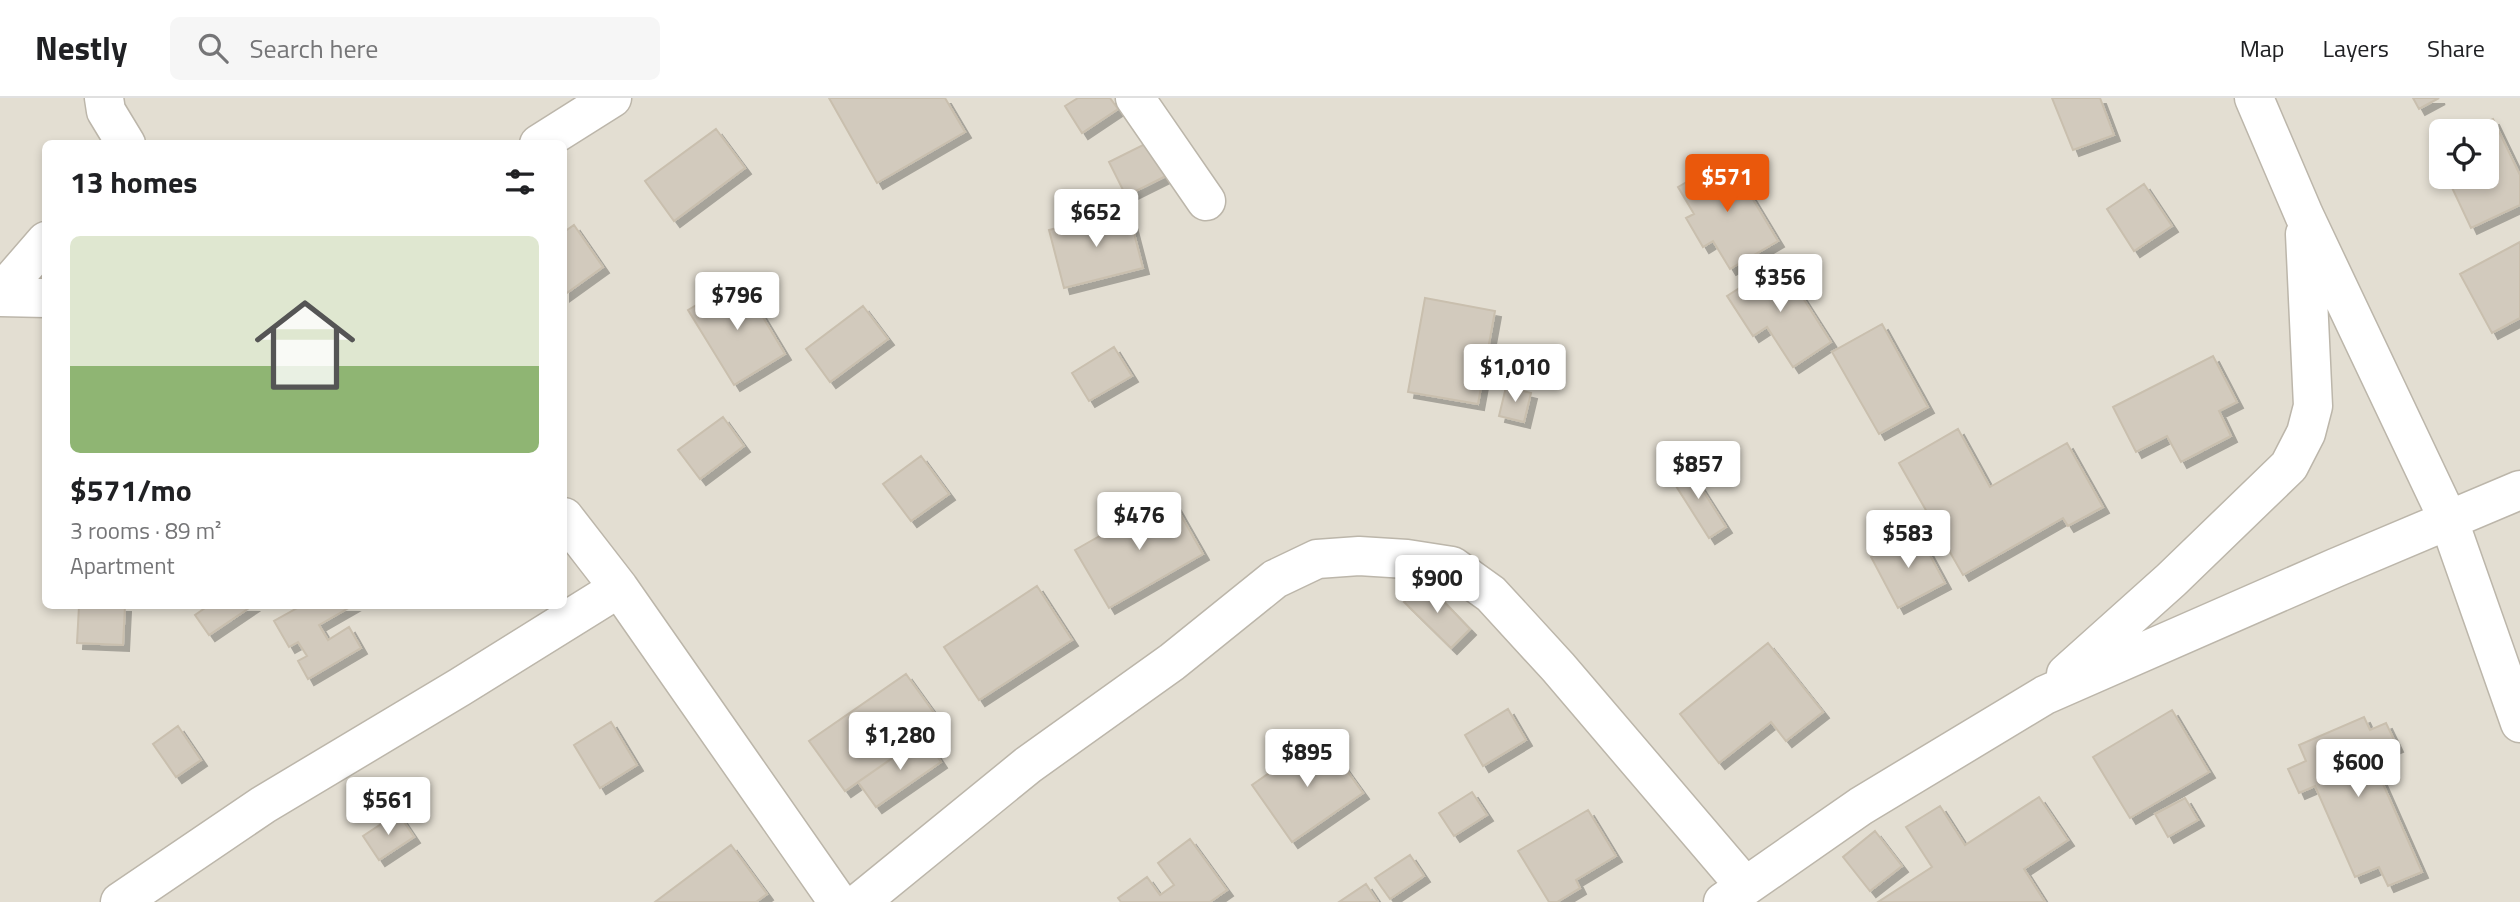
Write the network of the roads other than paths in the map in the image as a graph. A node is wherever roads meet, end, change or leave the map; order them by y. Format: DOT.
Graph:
graph roads {
  1 [pos="612,98"];
  2 [pos="1135,98"];
  3 [pos="2254,98"];
  4 [pos="101,117"];
  5 [pos="122,140"];
  6 [pos="545,140"];
  7 [pos="1206,201"];
  8 [pos="2304,215"];
  9 [pos="42,246"];
  10 [pos="0,296"];
  11 [pos="42,298"];
  12 [pos="2520,490"];
  13 [pos="567,521"];
  14 [pos="2449,521"];
  15 [pos="619,588"];
  16 [pos="2045,695"];
  17 [pos="2520,723"];
  18 [pos="1734,894"];
  19 [pos="120,902"];
  20 [pos="838,902"];
  21 [pos="860,902"];
  1 -- 6 [label="street"];
  2 -- 7 [label="street"];
  3 -- 8 [label="street"];
  4 -- 5 [label="street"];
  8 -- 14 [label="street"];
  8 -- 16 [label="street"];
  9 -- 10 [label="street"];
  10 -- 11 [label="street"];
  12 -- 14 [label="street"];
  13 -- 15 [label="street"];
  14 -- 16 [label="street"];
  14 -- 17 [label="street"];
  15 -- 19 [label="street"];
  15 -- 20 [label="street"];
  16 -- 18 [label="street"];
  18 -- 21 [label="street"];
}
